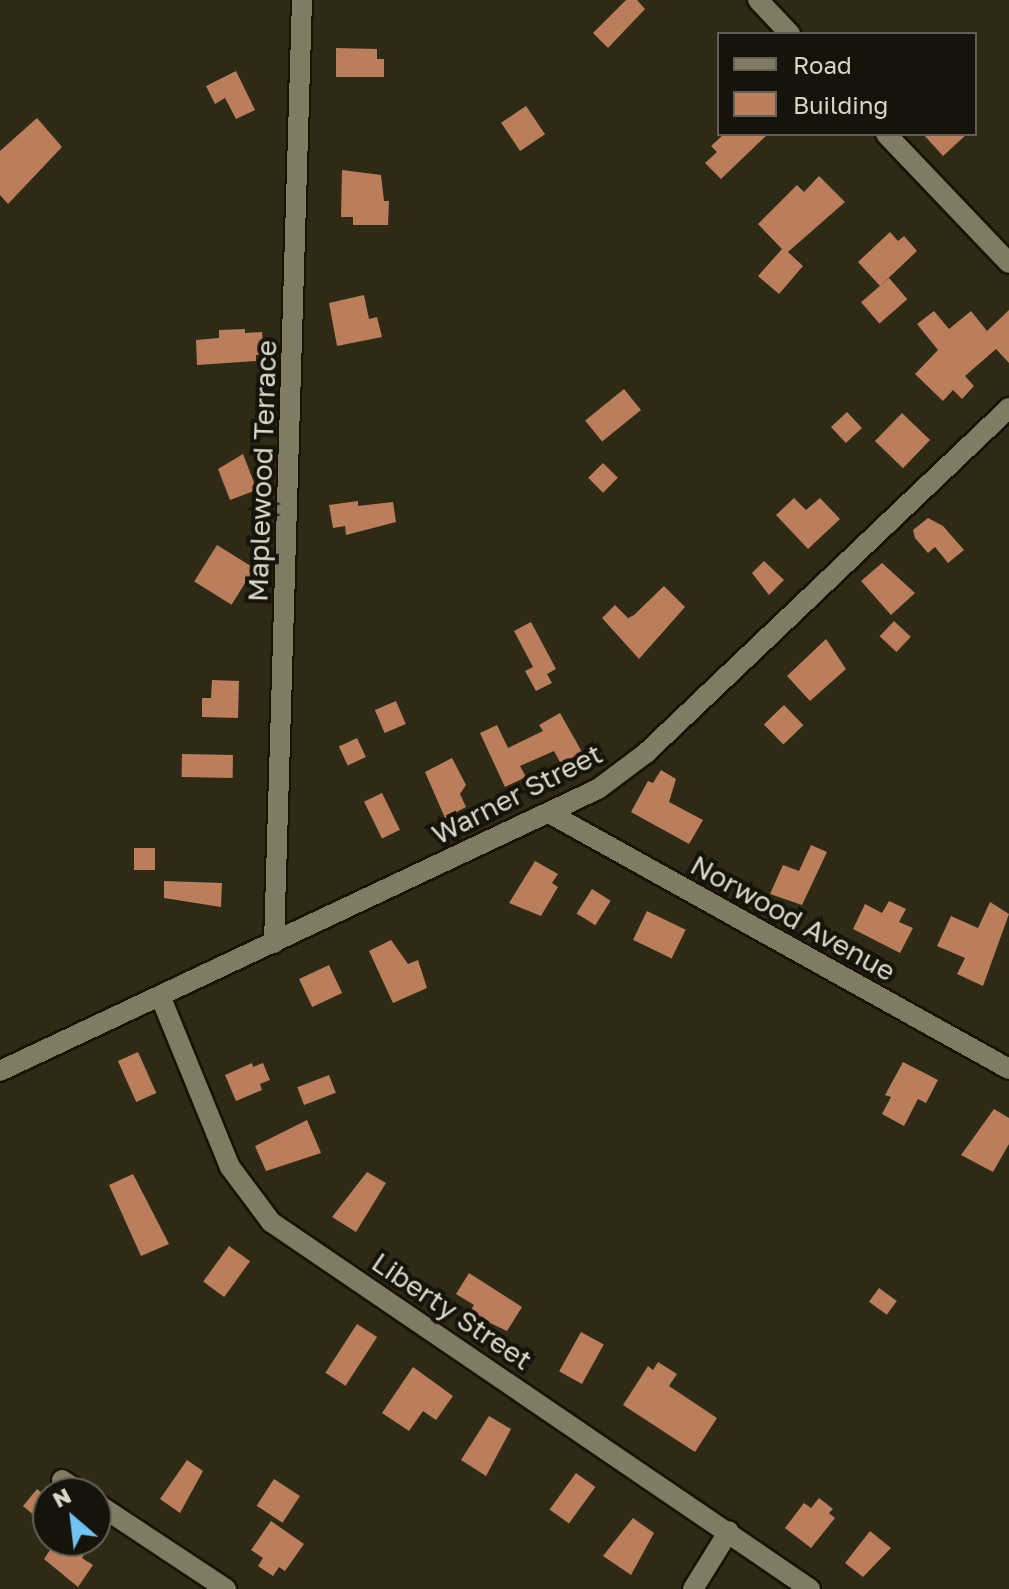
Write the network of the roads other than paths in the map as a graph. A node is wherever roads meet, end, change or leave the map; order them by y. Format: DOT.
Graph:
graph roads {
  1 [pos="302,0"];
  2 [pos="758,0"];
  3 [pos="788,32"];
  4 [pos="888,136"];
  5 [pos="1009,263"];
  6 [pos="1009,408"];
  7 [pos="551,814"];
  8 [pos="274,943"];
  9 [pos="161,998"];
  10 [pos="1009,1069"];
  11 [pos="0,1071"];
  12 [pos="112,1514"];
  13 [pos="729,1531"];
  14 [pos="226,1589"];
  15 [pos="693,1589"];
  16 [pos="810,1589"];
  1 -- 8 [label="street, Maplewood Terrace"];
  2 -- 3 [label="street"];
  4 -- 5 [label="street"];
  6 -- 7 [label="street, Warner Street"];
  7 -- 8 [label="street, Warner Street"];
  7 -- 10 [label="street, Norwood Avenue"];
  8 -- 9 [label="street, Warner Street"];
  9 -- 11 [label="street, Warner Street"];
  9 -- 13 [label="street, Liberty Street"];
  12 -- 14 [label="street"];
  13 -- 15 [label="street"];
  13 -- 16 [label="street, Liberty Street"];
}
